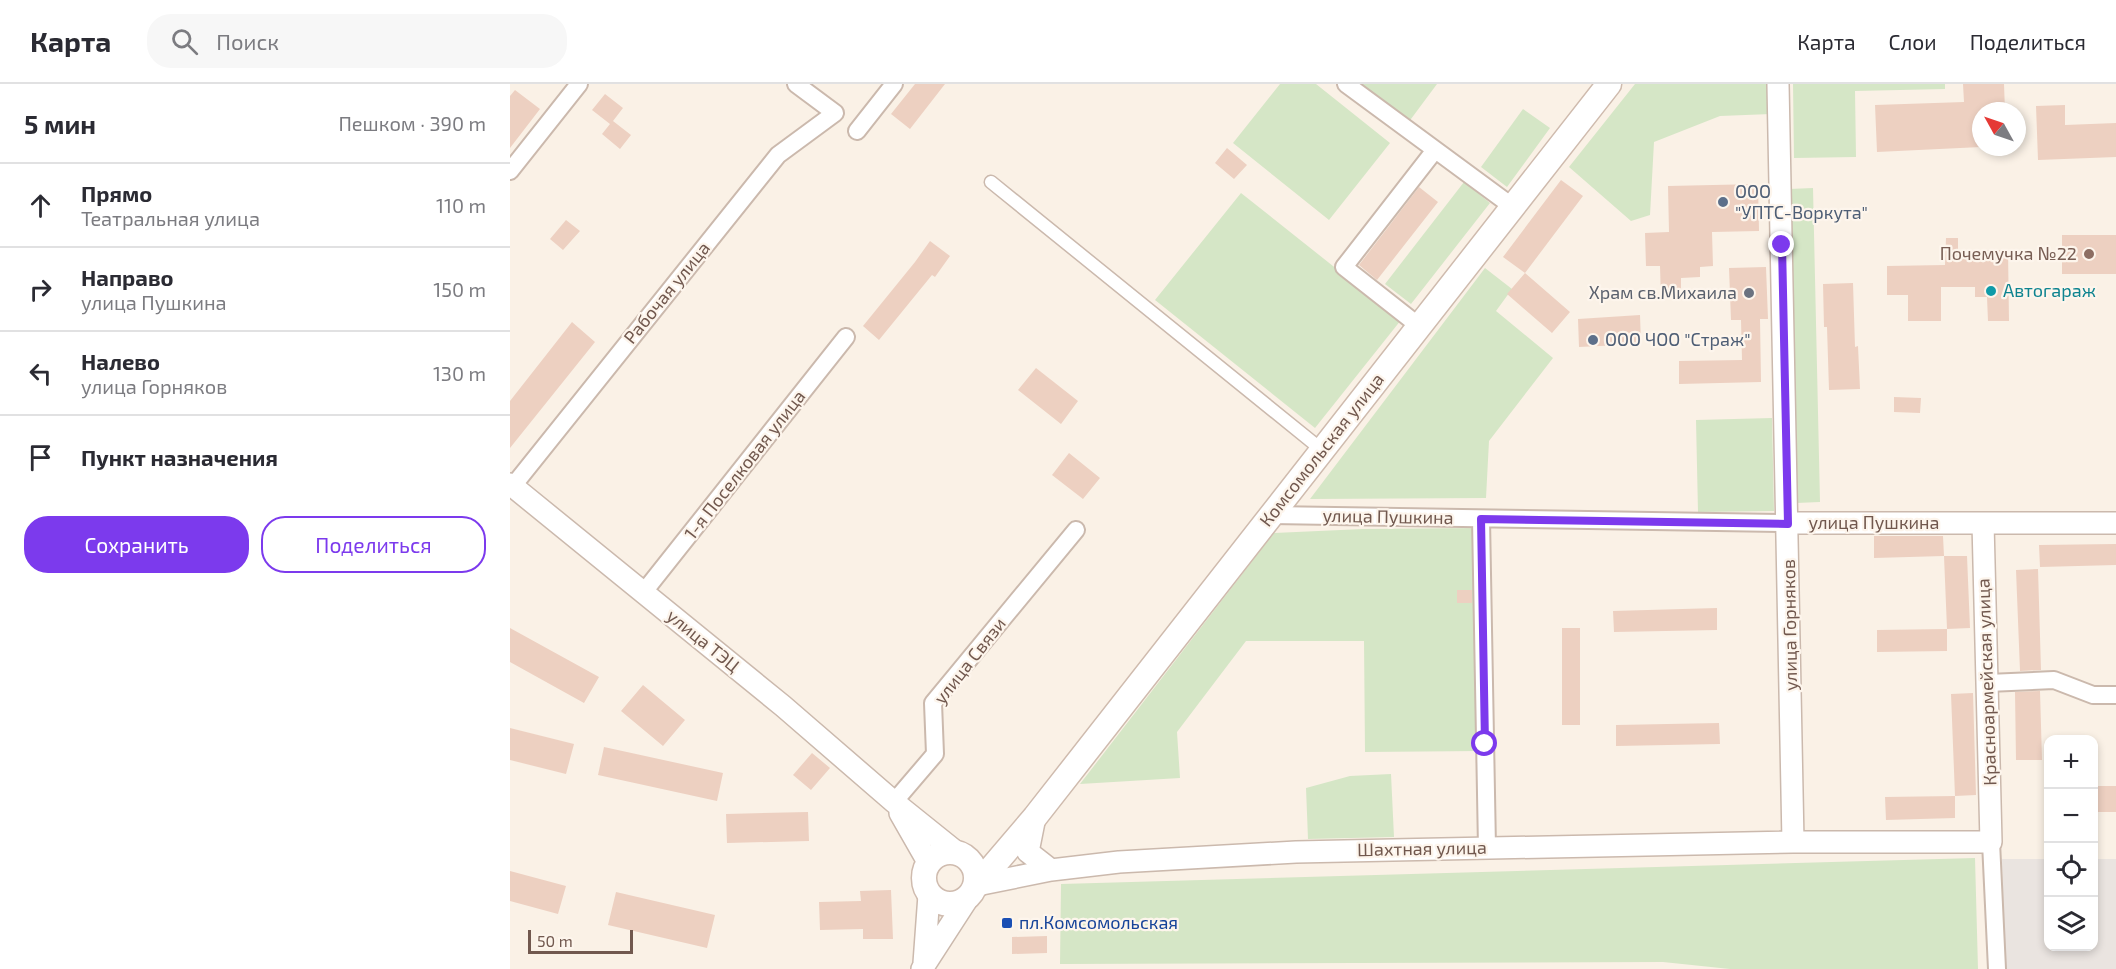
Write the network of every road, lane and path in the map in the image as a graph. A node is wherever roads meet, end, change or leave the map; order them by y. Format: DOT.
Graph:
graph roads {
  1 [pos="579,84"];
  2 [pos="796,84"];
  3 [pos="894,84"];
  4 [pos="1346,84"];
  5 [pos="1610,84"];
  6 [pos="1779,84"];
  7 [pos="857,131"];
  8 [pos="1435,150"];
  9 [pos="510,171"];
  10 [pos="991,182"];
  11 [pos="1513,207"];
  12 [pos="1419,326"];
  13 [pos="846,337"];
  14 [pos="1322,450"];
  15 [pos="511,485"];
  16 [pos="1271,515"];
  17 [pos="1481,519"];
  18 [pos="1983,523"];
  19 [pos="2116,523"];
  20 [pos="1788,524"];
  21 [pos="1076,530"];
  22 [pos="643,593"];
  23 [pos="1988,683"];
  24 [pos="2116,695"];
  25 [pos="894,802"];
  26 [pos="1035,817"];
  27 [pos="1793,842"];
  28 [pos="1991,842"];
  29 [pos="1014,843"];
  30 [pos="1487,848"];
  31 [pos="959,853"];
  32 [pos="928,862"];
  33 [pos="1051,870"];
  34 [pos="971,893"];
  35 [pos="929,895"];
  36 [pos="923,968"];
  37 [pos="1997,969"];
  1 -- 9 [label="street"];
  2 -- 15 [label="street, Рабочая улица"];
  3 -- 7 [label="street"];
  4 -- 8 [label="street"];
  5 -- 11 [label="main road, Комсомольская улица"];
  6 -- 20 [label="street, улица Горняков"];
  8 -- 11 [label="street"];
  8 -- 12 [label="street"];
  10 -- 14 [label="street"];
  11 -- 12 [label="main road, Комсомольская улица"];
  12 -- 14 [label="main road, Комсомольская улица"];
  13 -- 22 [label="street, 1-я Поселковая улица"];
  14 -- 16 [label="main road, Комсомольская улица"];
  15 -- 22 [label="street, улица ТЭЦ"];
  16 -- 17 [label="street, улица Пушкина"];
  16 -- 26 [label="main road, Комсомольская улица"];
  17 -- 20 [label="street, улица Пушкина"];
  17 -- 30 [label="street"];
  18 -- 19 [label="street, улица Пушкина"];
  18 -- 20 [label="street, улица Пушкина"];
  18 -- 23 [label="street, Красноармейская улица"];
  20 -- 27 [label="street, улица Горняков"];
  21 -- 25 [label="street, улица Связи"];
  22 -- 25 [label="street, улица ТЭЦ"];
  23 -- 24 [label="street"];
  23 -- 28 [label="street, Красноармейская улица"];
  25 -- 31 [label="street, улица ТЭЦ"];
  25 -- 32 [label="street"];
  26 -- 29 [label="main road, Комсомольская улица"];
  26 -- 33 [label="street"];
  27 -- 28 [label="street, Шахтная улица"];
  27 -- 30 [label="street, Шахтная улица"];
  28 -- 37 [label="street"];
  29 -- 31 [label="main road"];
  29 -- 34 [label="main road, Комсомольская улица"];
  30 -- 33 [label="street, Шахтная улица"];
  31 -- 32 [label="main road"];
  31 -- 34 [label="main road"];
  32 -- 35 [label="main road"];
  33 -- 34 [label="street, Шахтная улица"];
  34 -- 35 [label="main road"];
  34 -- 36 [label="street"];
  35 -- 36 [label="street"];
}
